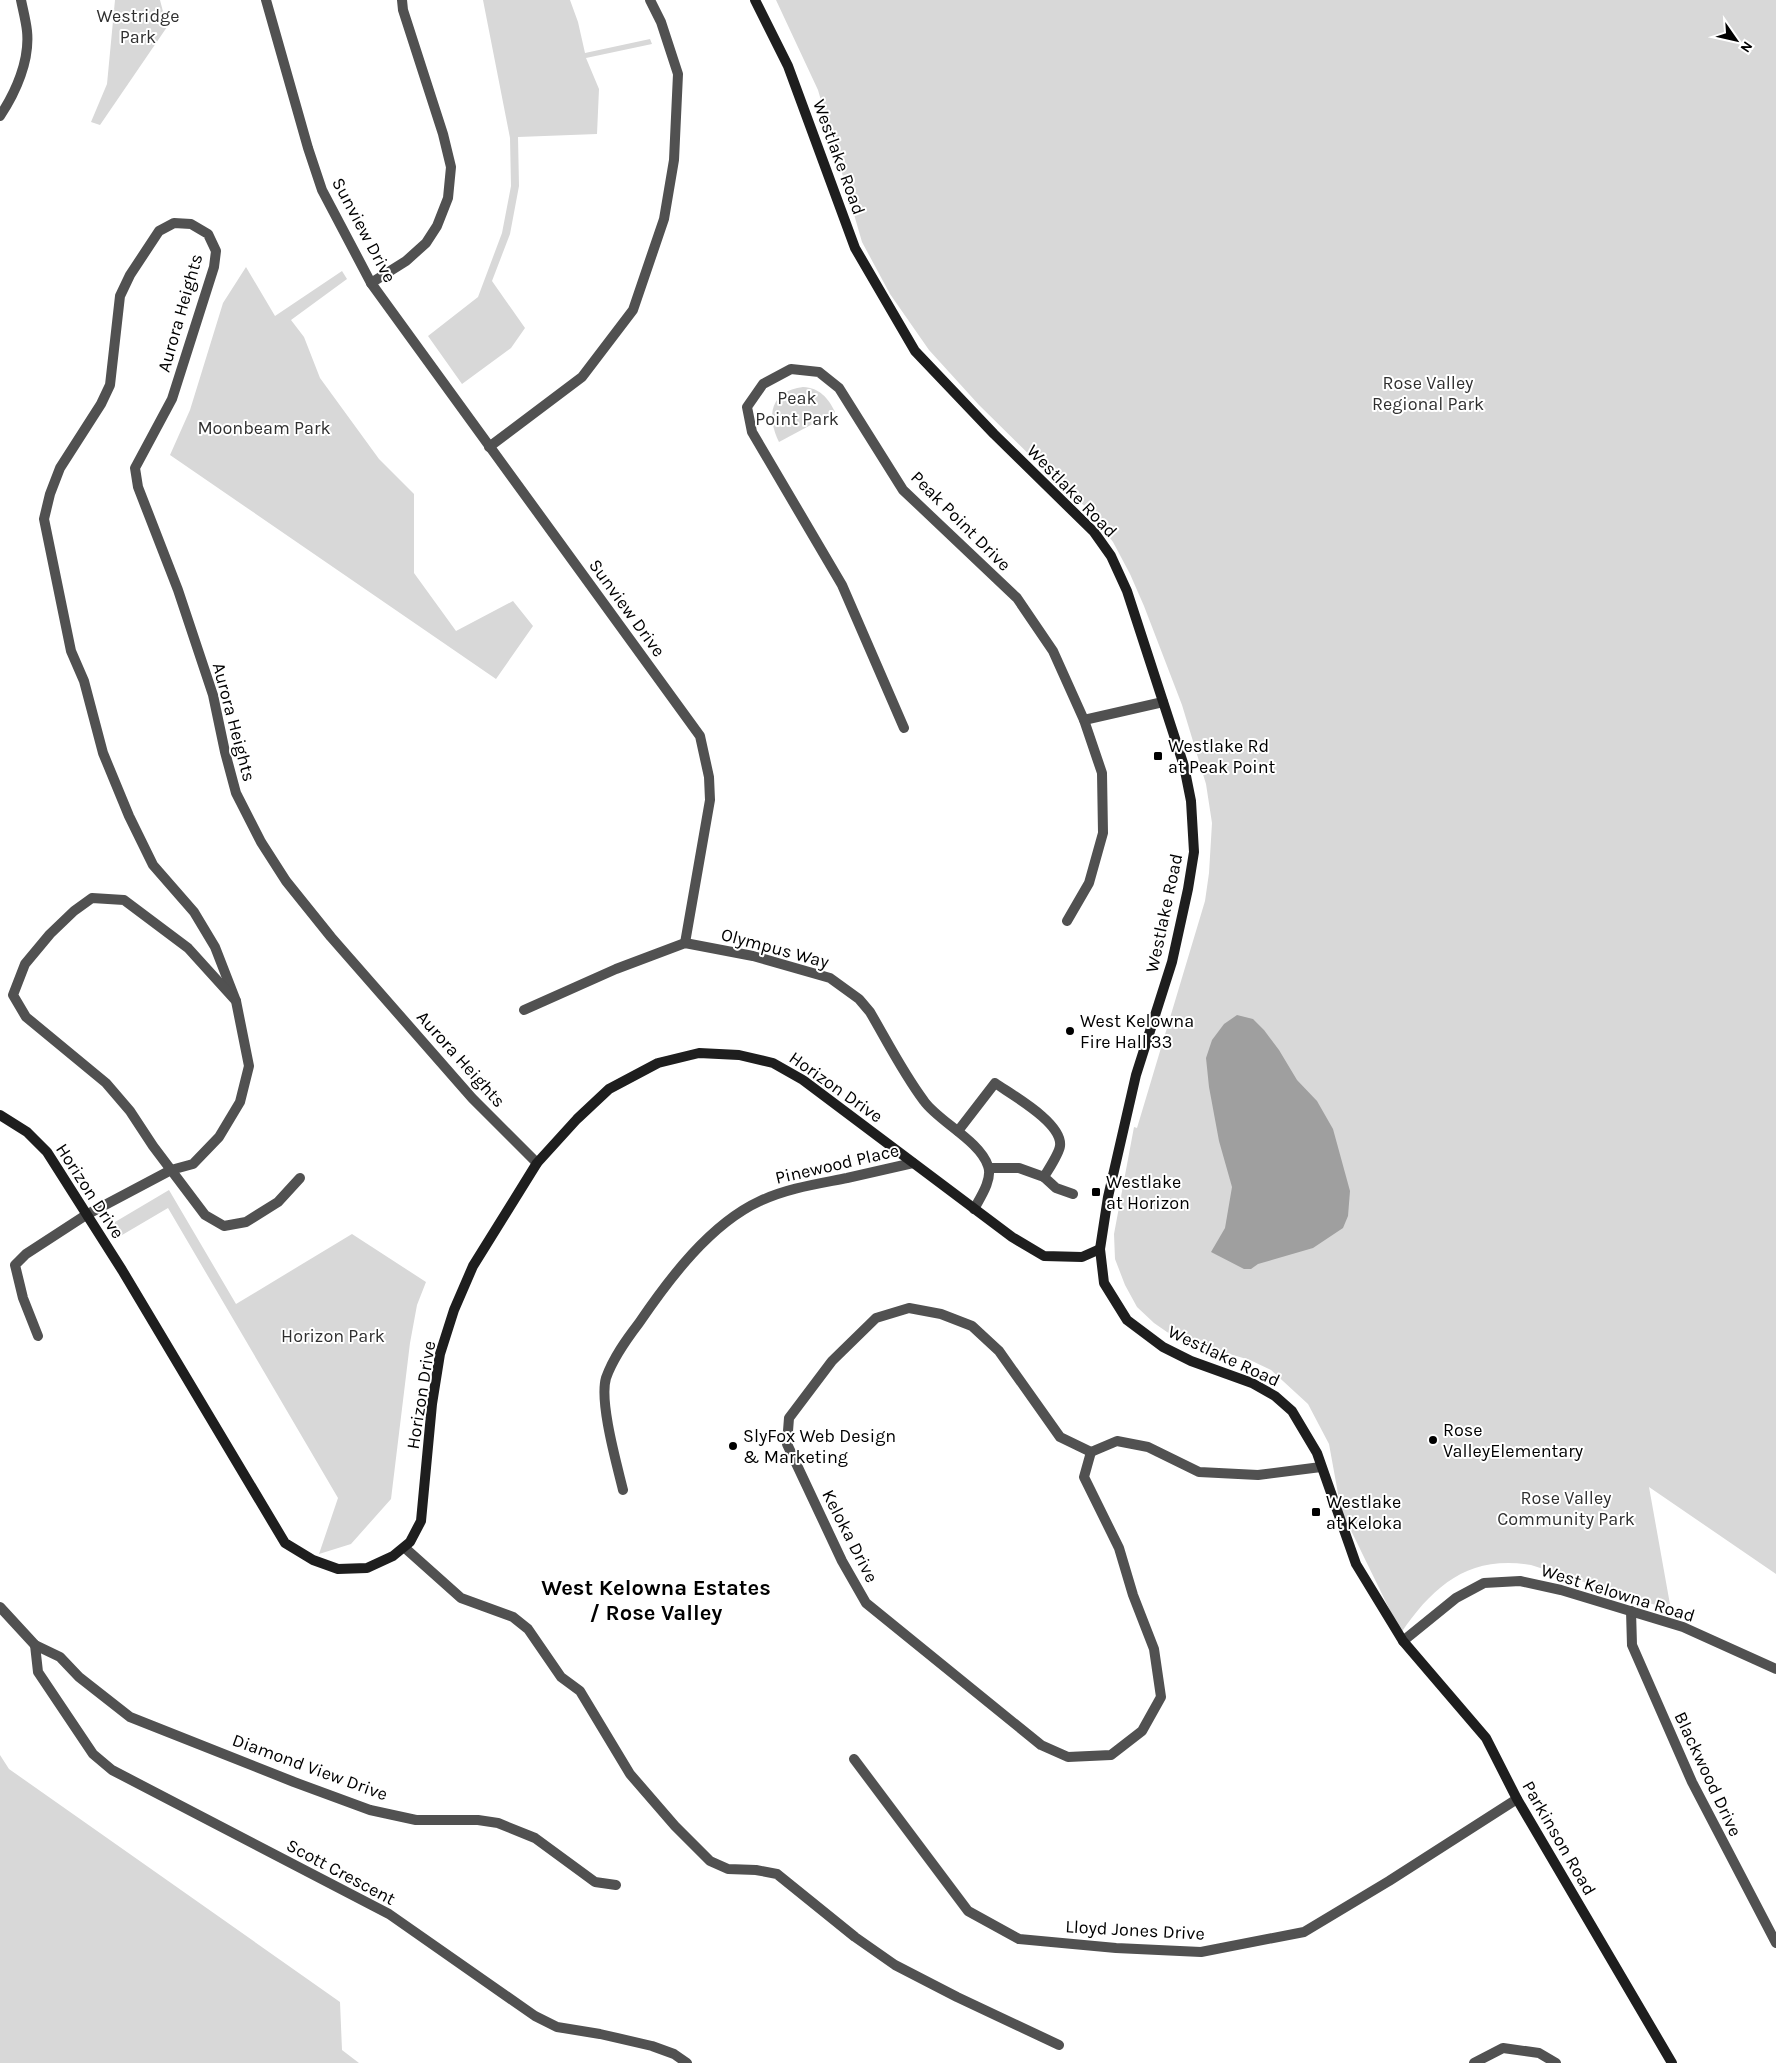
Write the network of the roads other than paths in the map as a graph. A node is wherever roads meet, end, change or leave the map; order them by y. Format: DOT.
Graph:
graph roads {
  1 [pos="21,0"];
  2 [pos="266,0"];
  3 [pos="402,0"];
  4 [pos="650,0"];
  5 [pos="754,0"];
  6 [pos="0,116"];
  7 [pos="371,283"];
  8 [pos="489,447"];
  9 [pos="1163,702"];
  10 [pos="1084,720"];
  11 [pos="904,728"];
  12 [pos="1068,921"];
  13 [pos="685,943"];
  14 [pos="236,1001"];
  15 [pos="524,1010"];
  16 [pos="0,1115"];
  17 [pos="958,1131"];
  18 [pos="537,1163"];
  19 [pos="913,1163"];
  20 [pos="989,1168"];
  21 [pos="171,1170"];
  22 [pos="300,1178"];
  23 [pos="1044,1178"];
  24 [pos="1072,1194"];
  25 [pos="974,1209"];
  26 [pos="86,1215"];
  27 [pos="1100,1249"];
  28 [pos="38,1336"];
  29 [pos="1091,1452"];
  30 [pos="1321,1467"];
  31 [pos="623,1490"];
  32 [pos="405,1548"];
  33 [pos="0,1607"];
  34 [pos="1631,1611"];
  35 [pos="1403,1641"];
  36 [pos="35,1645"];
  37 [pos="1776,1669"];
  38 [pos="854,1759"];
  39 [pos="1517,1799"];
  40 [pos="616,1886"];
  41 [pos="1776,1943"];
  42 [pos="1059,2045"];
  43 [pos="687,2063"];
  44 [pos="1474,2063"];
  45 [pos="1556,2063"];
  46 [pos="1672,2063"];
  1 -- 6 [label="street"];
  2 -- 7 [label="street, Sunview Drive"];
  3 -- 7 [label="street"];
  4 -- 8 [label="street"];
  5 -- 9 [label="street, Westlake Road"];
  7 -- 8 [label="street, Sunview Drive"];
  8 -- 13 [label="street, Sunview Drive"];
  9 -- 10 [label="street"];
  9 -- 27 [label="street, Westlake Road"];
  10 -- 11 [label="street, Peak Point Drive"];
  10 -- 12 [label="street, Peak Point Drive"];
  13 -- 15 [label="street"];
  13 -- 17 [label="street, Olympus Way"];
  14 -- 18 [label="street, Aurora Heights"];
  14 -- 21 [label="street, Aurora Heights"];
  14 -- 21 [label="street"];
  16 -- 26 [label="street, Horizon Drive"];
  17 -- 20 [label="street, Olympus Way"];
  17 -- 23 [label="street"];
  18 -- 19 [label="street, Horizon Drive"];
  18 -- 32 [label="street, Horizon Drive"];
  19 -- 25 [label="street, Horizon Drive"];
  19 -- 31 [label="street, Pinewood Place"];
  20 -- 23 [label="street"];
  20 -- 25 [label="street"];
  21 -- 22 [label="street"];
  21 -- 26 [label="street, Aurora Heights"];
  23 -- 24 [label="street"];
  25 -- 27 [label="street, Horizon Drive"];
  26 -- 28 [label="street, Aurora Heights"];
  26 -- 32 [label="street, Horizon Drive"];
  27 -- 30 [label="street, Westlake Road"];
  29 -- 29 [label="street, Keloka Drive"];
  29 -- 30 [label="street"];
  30 -- 35 [label="street, Westlake Road"];
  32 -- 42 [label="street"];
  33 -- 36 [label="street"];
  34 -- 35 [label="street, West Kelowna Road"];
  34 -- 37 [label="street, West Kelowna Road"];
  34 -- 41 [label="street, Blackwood Drive"];
  35 -- 39 [label="street, Parkinson Road"];
  36 -- 40 [label="street, Diamond View Drive"];
  36 -- 43 [label="street, Scott Crescent"];
  38 -- 39 [label="street, Lloyd Jones Drive"];
  39 -- 46 [label="street, Parkinson Road"];
  44 -- 45 [label="street"];
}
